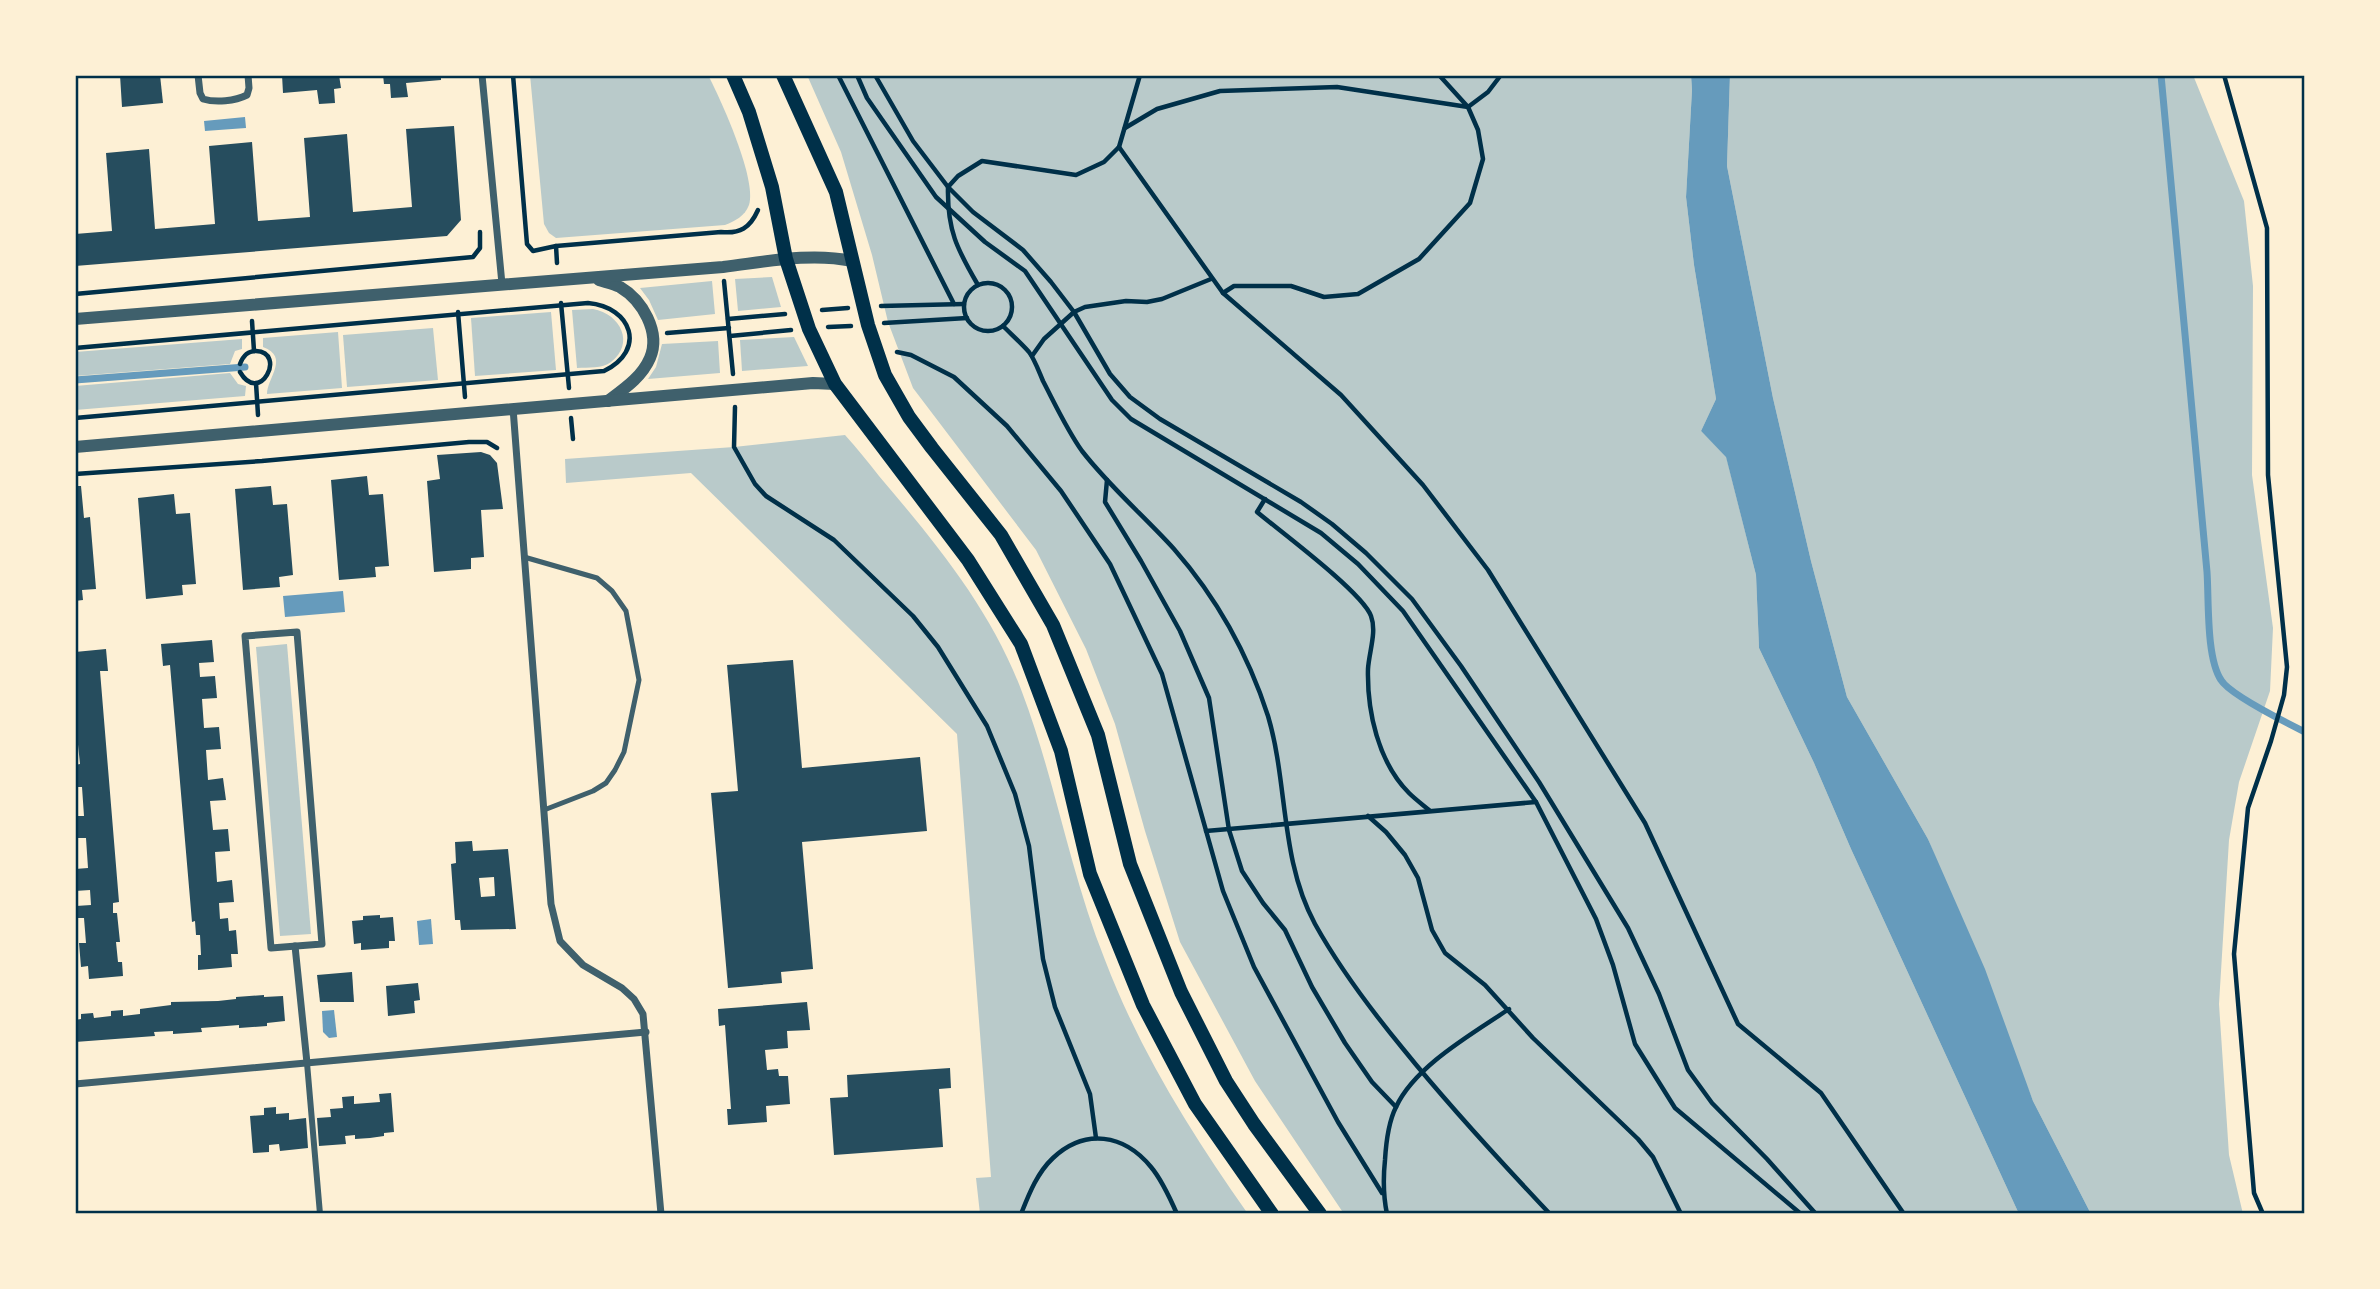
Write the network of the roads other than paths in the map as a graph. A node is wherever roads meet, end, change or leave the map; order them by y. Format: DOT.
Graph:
graph roads {
  1 [pos="198,75"];
  2 [pos="248,75"];
  3 [pos="482,75"];
  4 [pos="733,75"];
  5 [pos="783,75"];
  6 [pos="786,259"];
  7 [pos="852,261"];
  8 [pos="588,278"];
  9 [pos="502,284"];
  10 [pos="75,319"];
  11 [pos="835,384"];
  12 [pos="608,401"];
  13 [pos="513,408"];
  14 [pos="75,447"];
  15 [pos="524,557"];
  16 [pos="544,810"];
  17 [pos="295,946"];
  18 [pos="646,1032"];
  19 [pos="307,1063"];
  20 [pos="75,1084"];
  21 [pos="320,1214"];
  22 [pos="661,1214"];
  23 [pos="1272,1214"];
  24 [pos="1320,1214"];
  1 -- 2 [label="street"];
  3 -- 9 [label="street"];
  4 -- 6 [label="main road"];
  5 -- 7 [label="main road"];
  6 -- 7 [label="street"];
  6 -- 8 [label="street"];
  6 -- 11 [label="main road"];
  7 -- 24 [label="main road"];
  8 -- 9 [label="street"];
  8 -- 12 [label="street"];
  9 -- 10 [label="street"];
  11 -- 12 [label="street"];
  11 -- 23 [label="main road"];
  12 -- 13 [label="street"];
  13 -- 14 [label="street"];
  13 -- 15 [label="street"];
  15 -- 16 [label="street"];
  15 -- 16 [label="lane"];
  16 -- 18 [label="street"];
  17 -- 17 [label="street"];
  17 -- 19 [label="street"];
  18 -- 19 [label="street"];
  18 -- 22 [label="street"];
  19 -- 20 [label="street"];
  19 -- 21 [label="street"];
}
